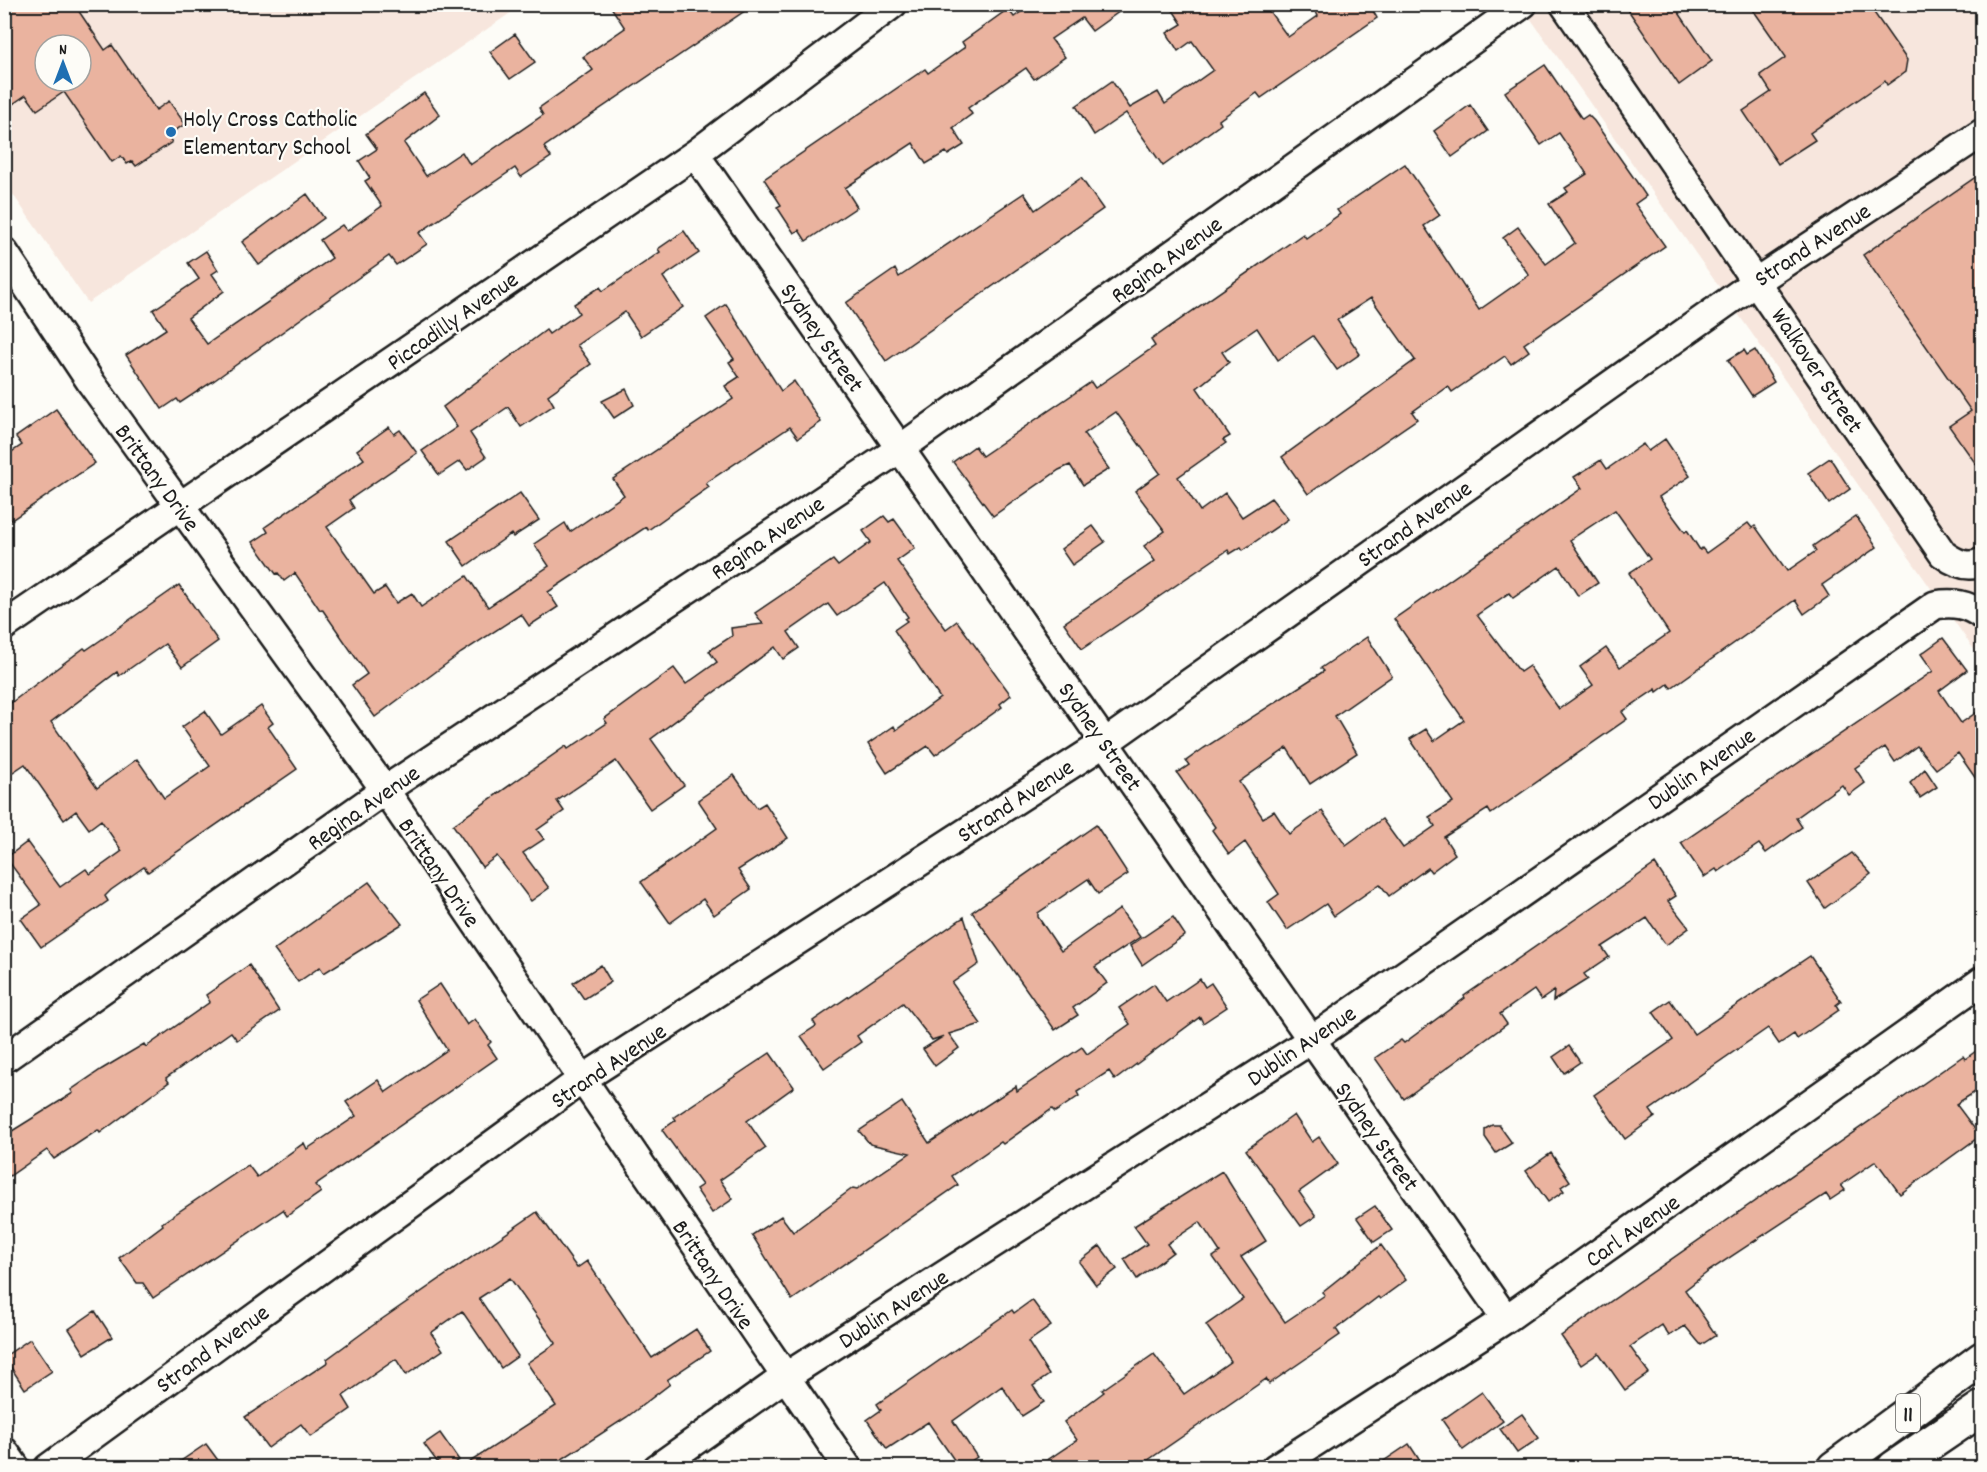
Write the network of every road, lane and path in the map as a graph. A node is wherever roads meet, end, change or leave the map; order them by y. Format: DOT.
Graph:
graph roads {
  1 [pos="893,4"];
  2 [pos="1523,4"];
  3 [pos="1564,4"];
  4 [pos="1983,133"];
  5 [pos="695,154"];
  6 [pos="4,252"];
  7 [pos="1757,281"];
  8 [pos="901,448"];
  9 [pos="180,508"];
  10 [pos="1983,562"];
  11 [pos="1983,615"];
  12 [pos="4,626"];
  13 [pos="1106,742"];
  14 [pos="385,790"];
  15 [pos="1983,981"];
  16 [pos="1311,1040"];
  17 [pos="4,1059"];
  18 [pos="581,1080"];
  19 [pos="1506,1319"];
  20 [pos="1983,1359"];
  21 [pos="785,1377"];
  22 [pos="1983,1408"];
  23 [pos="4,1451"];
  24 [pos="16,1467"];
  25 [pos="48,1467"];
  26 [pos="657,1467"];
  27 [pos="848,1467"];
  28 [pos="1275,1467"];
  29 [pos="1834,1467"];
  30 [pos="1894,1467"];
  1 -- 5 [label="street, Piccadilly Avenue"];
  2 -- 8 [label="street, Regina Avenue"];
  3 -- 7 [label="street, Walkover Street"];
  4 -- 7 [label="street, Strand Avenue"];
  5 -- 8 [label="street, Sydney Street"];
  5 -- 9 [label="street, Piccadilly Avenue"];
  6 -- 9 [label="street, Brittany Drive"];
  7 -- 10 [label="street, Walkover Street"];
  7 -- 13 [label="street, Strand Avenue"];
  8 -- 13 [label="street, Sydney Street"];
  8 -- 14 [label="street, Regina Avenue"];
  9 -- 12 [label="street, Piccadilly Avenue"];
  9 -- 14 [label="street, Brittany Drive"];
  11 -- 16 [label="street, Dublin Avenue"];
  13 -- 16 [label="street, Sydney Street"];
  13 -- 18 [label="street, Strand Avenue"];
  14 -- 17 [label="street, Regina Avenue"];
  14 -- 18 [label="street, Brittany Drive"];
  15 -- 19 [label="street, Carl Avenue"];
  16 -- 19 [label="street, Sydney Street"];
  16 -- 21 [label="street, Dublin Avenue"];
  18 -- 21 [label="street, Brittany Drive"];
  18 -- 25 [label="street, Strand Avenue"];
  19 -- 28 [label="street, Carl Avenue"];
  20 -- 29 [label="highway, 11"];
  21 -- 26 [label="street, Dublin Avenue"];
  21 -- 27 [label="street, Brittany Drive"];
  22 -- 30 [label="highway, 11"];
  23 -- 24 [label="street"];
}
